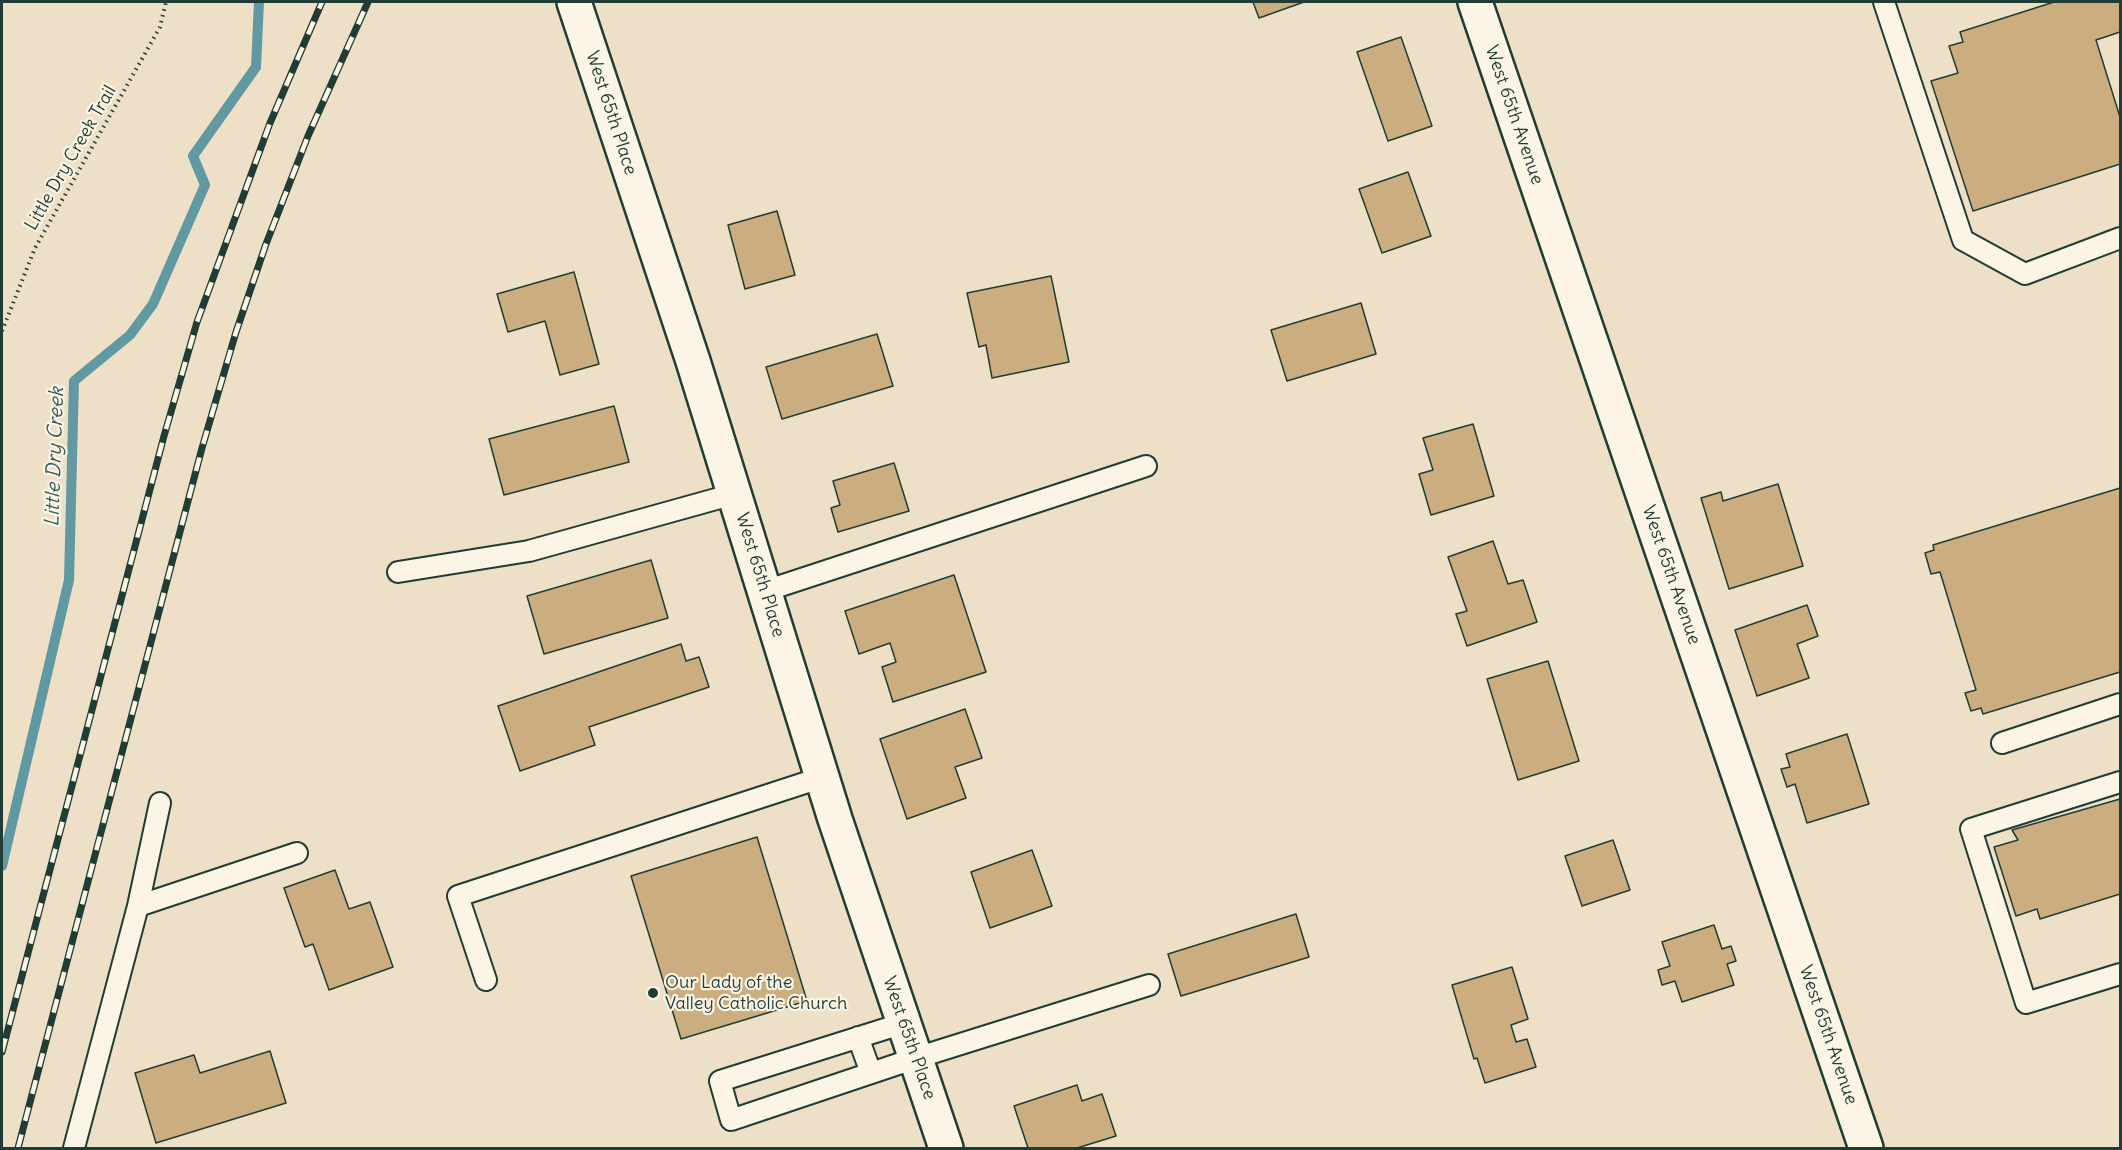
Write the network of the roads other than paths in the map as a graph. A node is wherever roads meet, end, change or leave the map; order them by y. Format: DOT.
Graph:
graph roads {
  1 [pos="574,2"];
  2 [pos="1475,2"];
  3 [pos="1884,2"];
  4 [pos="2121,238"];
  5 [pos="1146,466"];
  6 [pos="734,494"];
  7 [pos="398,572"];
  8 [pos="765,591"];
  9 [pos="2121,704"];
  10 [pos="2002,743"];
  11 [pos="823,777"];
  12 [pos="2121,782"];
  13 [pos="160,803"];
  14 [pos="297,853"];
  15 [pos="138,906"];
  16 [pos="2121,974"];
  17 [pos="486,980"];
  18 [pos="1149,985"];
  19 [pos="903,1023"];
  20 [pos="858,1037"];
  21 [pos="916,1058"];
  22 [pos="871,1073"];
  23 [pos="74,1149"];
  24 [pos="946,1149"];
  25 [pos="1866,1149"];
  1 -- 6 [label="street, West 65th Place"];
  2 -- 25 [label="street, West 65th Avenue"];
  3 -- 4 [label="lane"];
  5 -- 8 [label="lane"];
  6 -- 7 [label="lane"];
  6 -- 8 [label="street, West 65th Place"];
  8 -- 11 [label="street, West 65th Place"];
  9 -- 10 [label="lane"];
  11 -- 17 [label="lane"];
  11 -- 19 [label="street, West 65th Place"];
  12 -- 16 [label="lane"];
  13 -- 15 [label="lane"];
  14 -- 15 [label="lane"];
  15 -- 23 [label="lane"];
  18 -- 21 [label="lane"];
  19 -- 20 [label="lane"];
  19 -- 21 [label="street, West 65th Place"];
  20 -- 22 [label="lane"];
  20 -- 22 [label="lane"];
  21 -- 22 [label="lane"];
  21 -- 24 [label="street, West 65th Place"];
}
